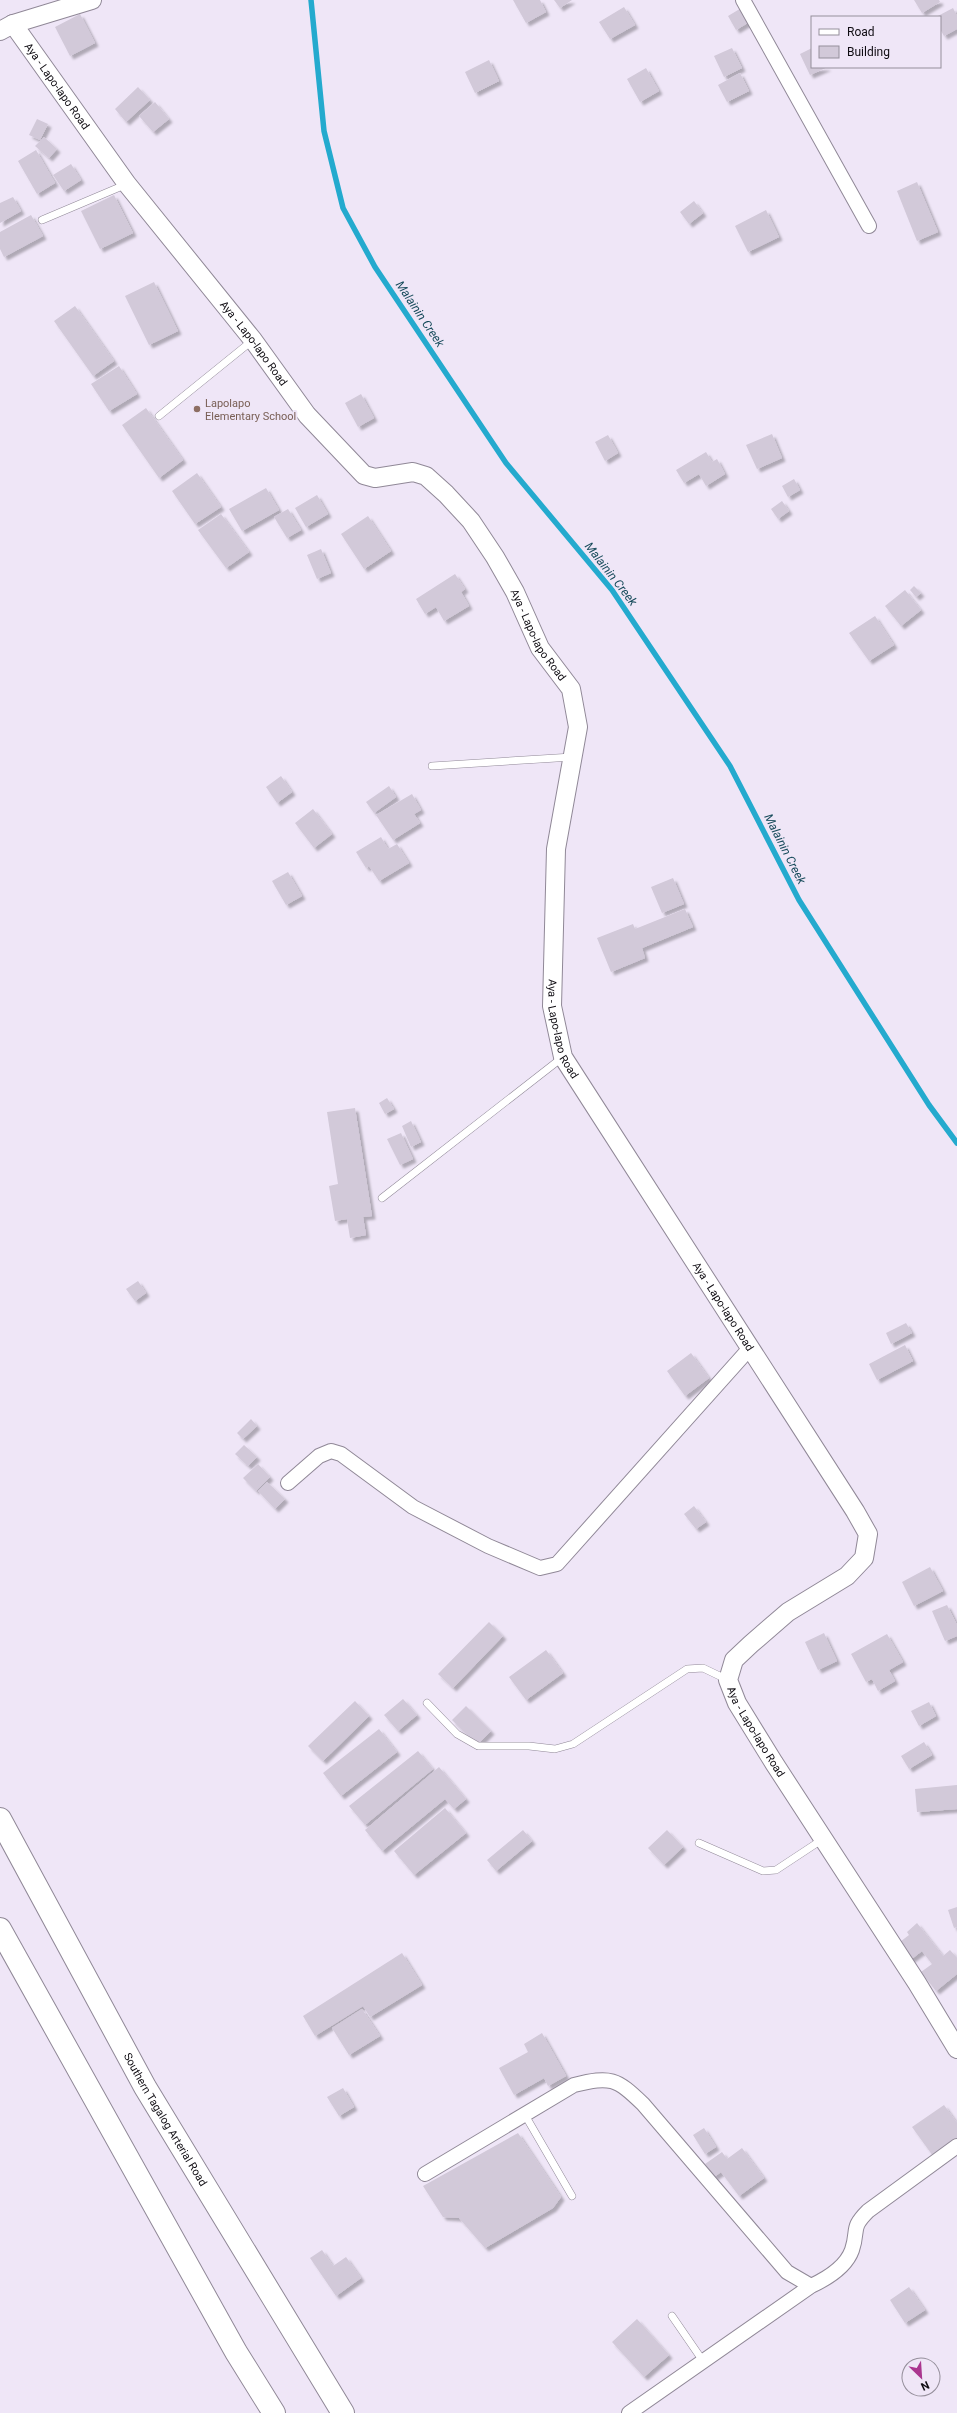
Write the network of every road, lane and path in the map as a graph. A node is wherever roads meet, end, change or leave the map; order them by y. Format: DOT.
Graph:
graph roads {
  1 [pos="92,0"];
  2 [pos="743,0"];
  3 [pos="7,27"];
  4 [pos="127,184"];
  5 [pos="42,220"];
  6 [pos="869,226"];
  7 [pos="253,340"];
  8 [pos="159,416"];
  9 [pos="572,757"];
  10 [pos="432,766"];
  11 [pos="564,1057"];
  12 [pos="382,1198"];
  13 [pos="750,1348"];
  14 [pos="288,1483"];
  15 [pos="728,1680"];
  16 [pos="427,1703"];
  17 [pos="0,1819"];
  18 [pos="823,1839"];
  19 [pos="699,1843"];
  20 [pos="0,1929"];
  21 [pos="951,2029"];
  22 [pos="957,2049"];
  23 [pos="525,2115"];
  24 [pos="957,2146"];
  25 [pos="425,2174"];
  26 [pos="572,2196"];
  27 [pos="811,2286"];
  28 [pos="672,2316"];
  29 [pos="703,2361"];
  30 [pos="274,2413"];
  31 [pos="342,2413"];
  32 [pos="629,2413"];
  1 -- 3 [label="street"];
  2 -- 6 [label="street"];
  3 -- 4 [label="street, Aya - Lapo-lapo Road"];
  4 -- 5 [label="lane"];
  4 -- 7 [label="street, Aya - Lapo-lapo Road"];
  7 -- 8 [label="lane"];
  7 -- 9 [label="street, Aya - Lapo-lapo Road"];
  9 -- 10 [label="lane"];
  9 -- 11 [label="street, Aya - Lapo-lapo Road"];
  11 -- 12 [label="lane"];
  11 -- 13 [label="street, Aya - Lapo-lapo Road"];
  13 -- 14 [label="street"];
  13 -- 15 [label="street, Aya - Lapo-lapo Road"];
  15 -- 16 [label="lane"];
  15 -- 18 [label="street, Aya - Lapo-lapo Road"];
  17 -- 31 [label="highway, Southern Tagalog Arterial Road"];
  18 -- 19 [label="lane"];
  18 -- 21 [label="street, Aya - Lapo-lapo Road"];
  20 -- 30 [label="highway"];
  21 -- 22 [label="street, Aya - Lapo-lapo Road"];
  23 -- 25 [label="street"];
  23 -- 26 [label="lane"];
  23 -- 27 [label="street"];
  24 -- 27 [label="street"];
  27 -- 29 [label="street"];
  28 -- 29 [label="lane"];
  29 -- 32 [label="street"];
}
